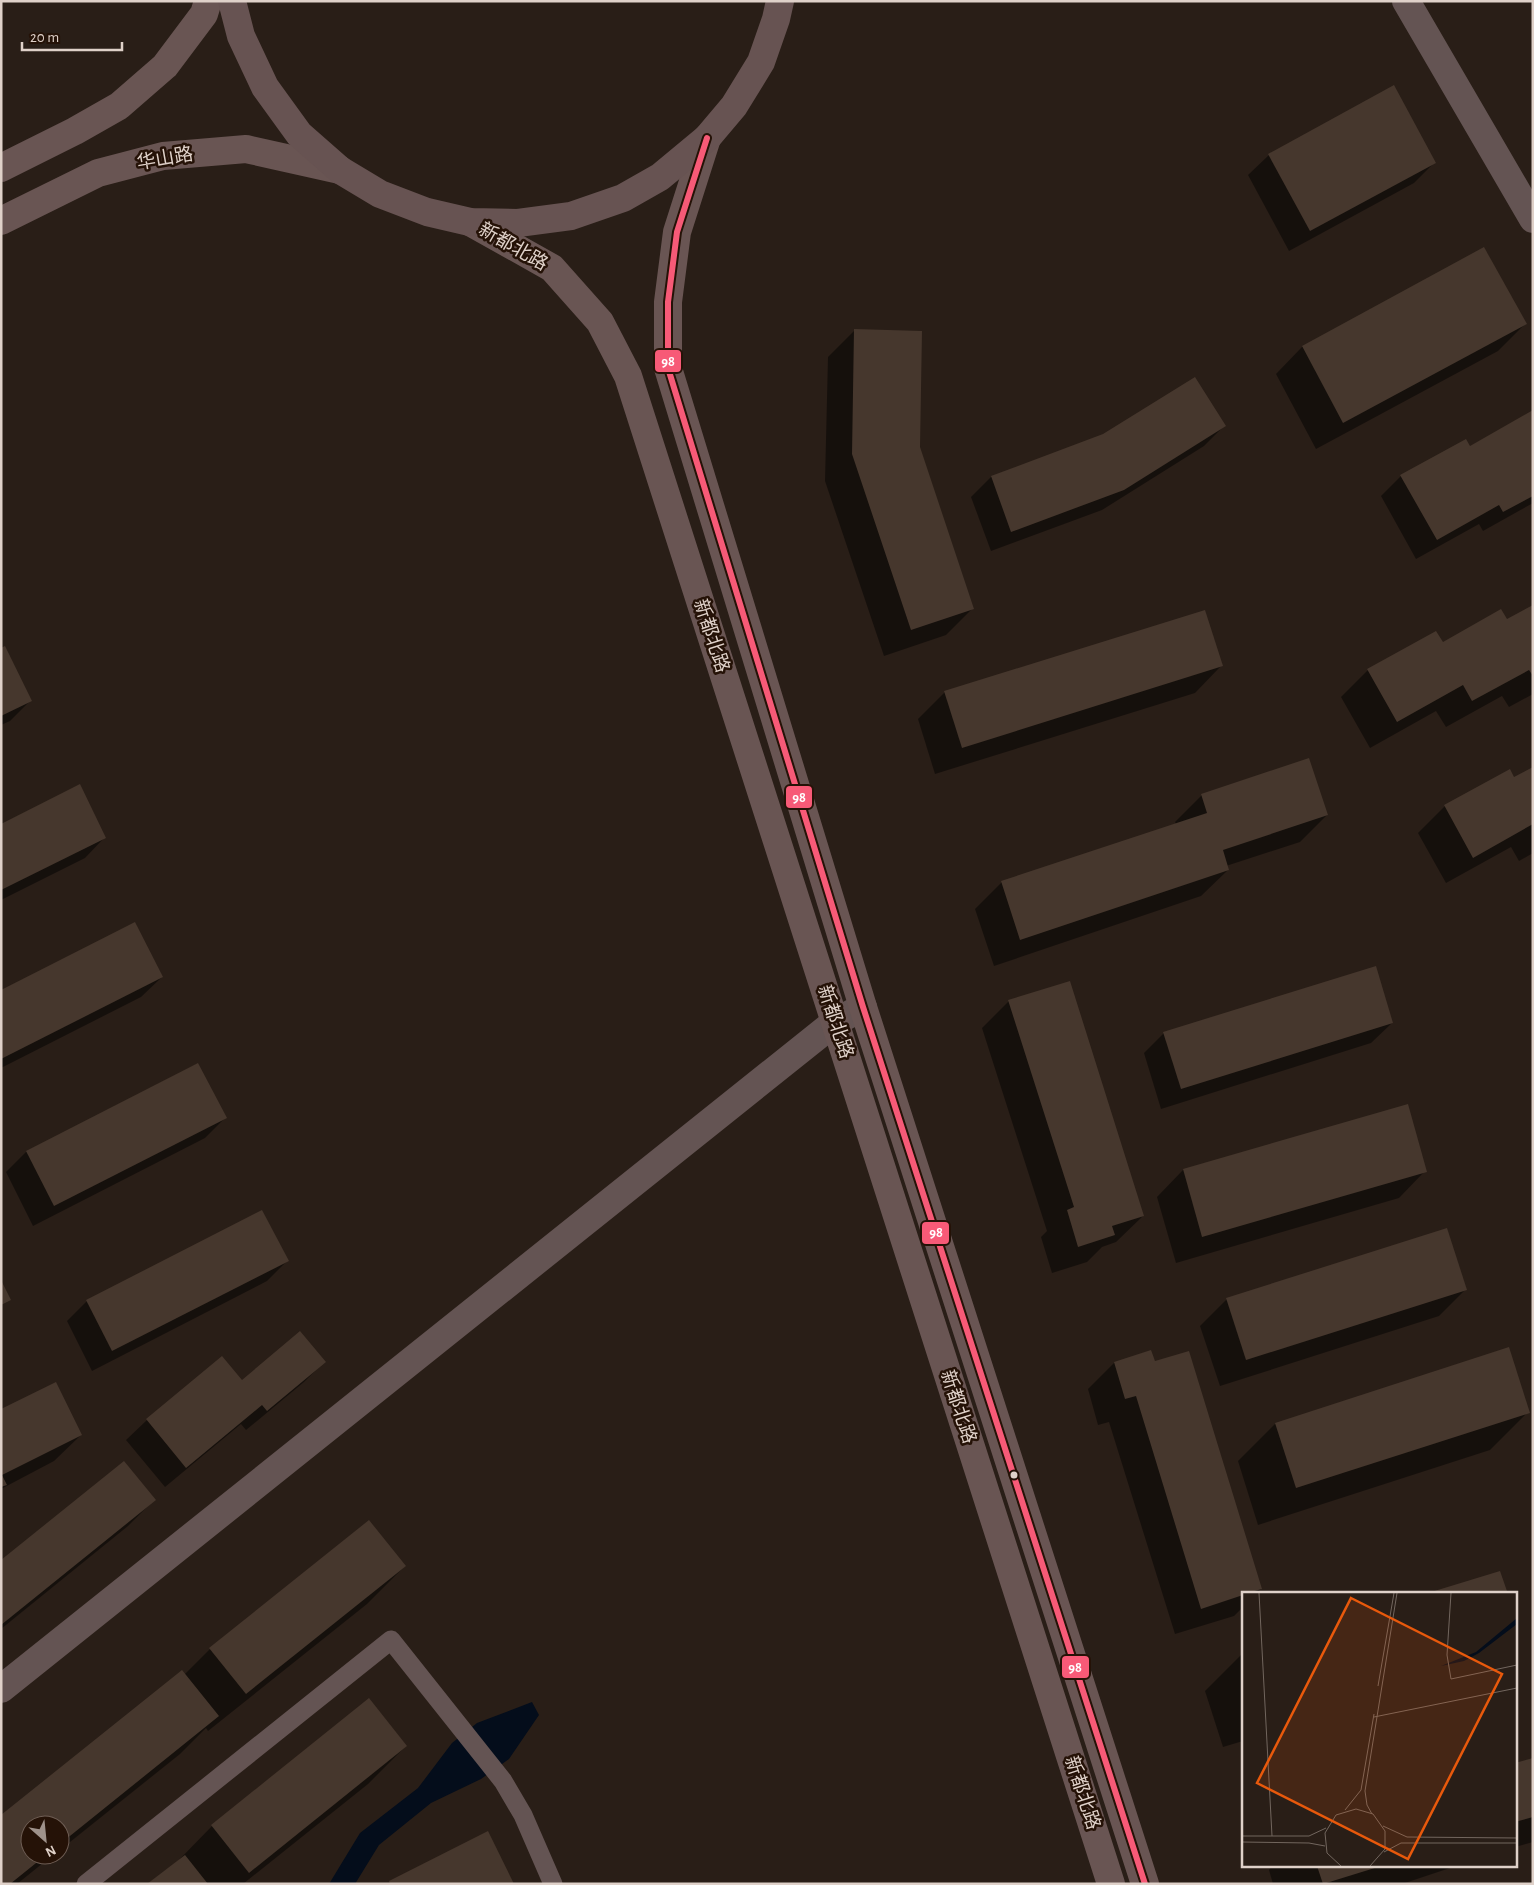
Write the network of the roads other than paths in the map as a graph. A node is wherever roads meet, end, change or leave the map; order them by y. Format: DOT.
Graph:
graph roads {
  1 [pos="208,1"];
  2 [pos="232,1"];
  3 [pos="780,1"];
  4 [pos="1406,1"];
  5 [pos="708,138"];
  6 [pos="1,168"];
  7 [pos="340,170"];
  8 [pos="1533,219"];
  9 [pos="1,221"];
  10 [pos="470,222"];
  11 [pos="863,1007"];
  12 [pos="835,1022"];
  13 [pos="1,1689"];
  14 [pos="86,1884"];
  15 [pos="553,1884"];
  16 [pos="1111,1884"];
  17 [pos="1145,1884"];
  1 -- 6 [label="street"];
  2 -- 7 [label="main road"];
  3 -- 5 [label="main road"];
  4 -- 8 [label="street"];
  5 -- 10 [label="main road"];
  5 -- 11 [label="street, 新都北路"];
  7 -- 9 [label="street, 华山路"];
  7 -- 10 [label="main road"];
  10 -- 12 [label="street, 新都北路"];
  11 -- 12 [label="street"];
  11 -- 17 [label="street, 新都北路"];
  12 -- 13 [label="street"];
  12 -- 16 [label="street, 新都北路"];
  14 -- 15 [label="lane"];
}
